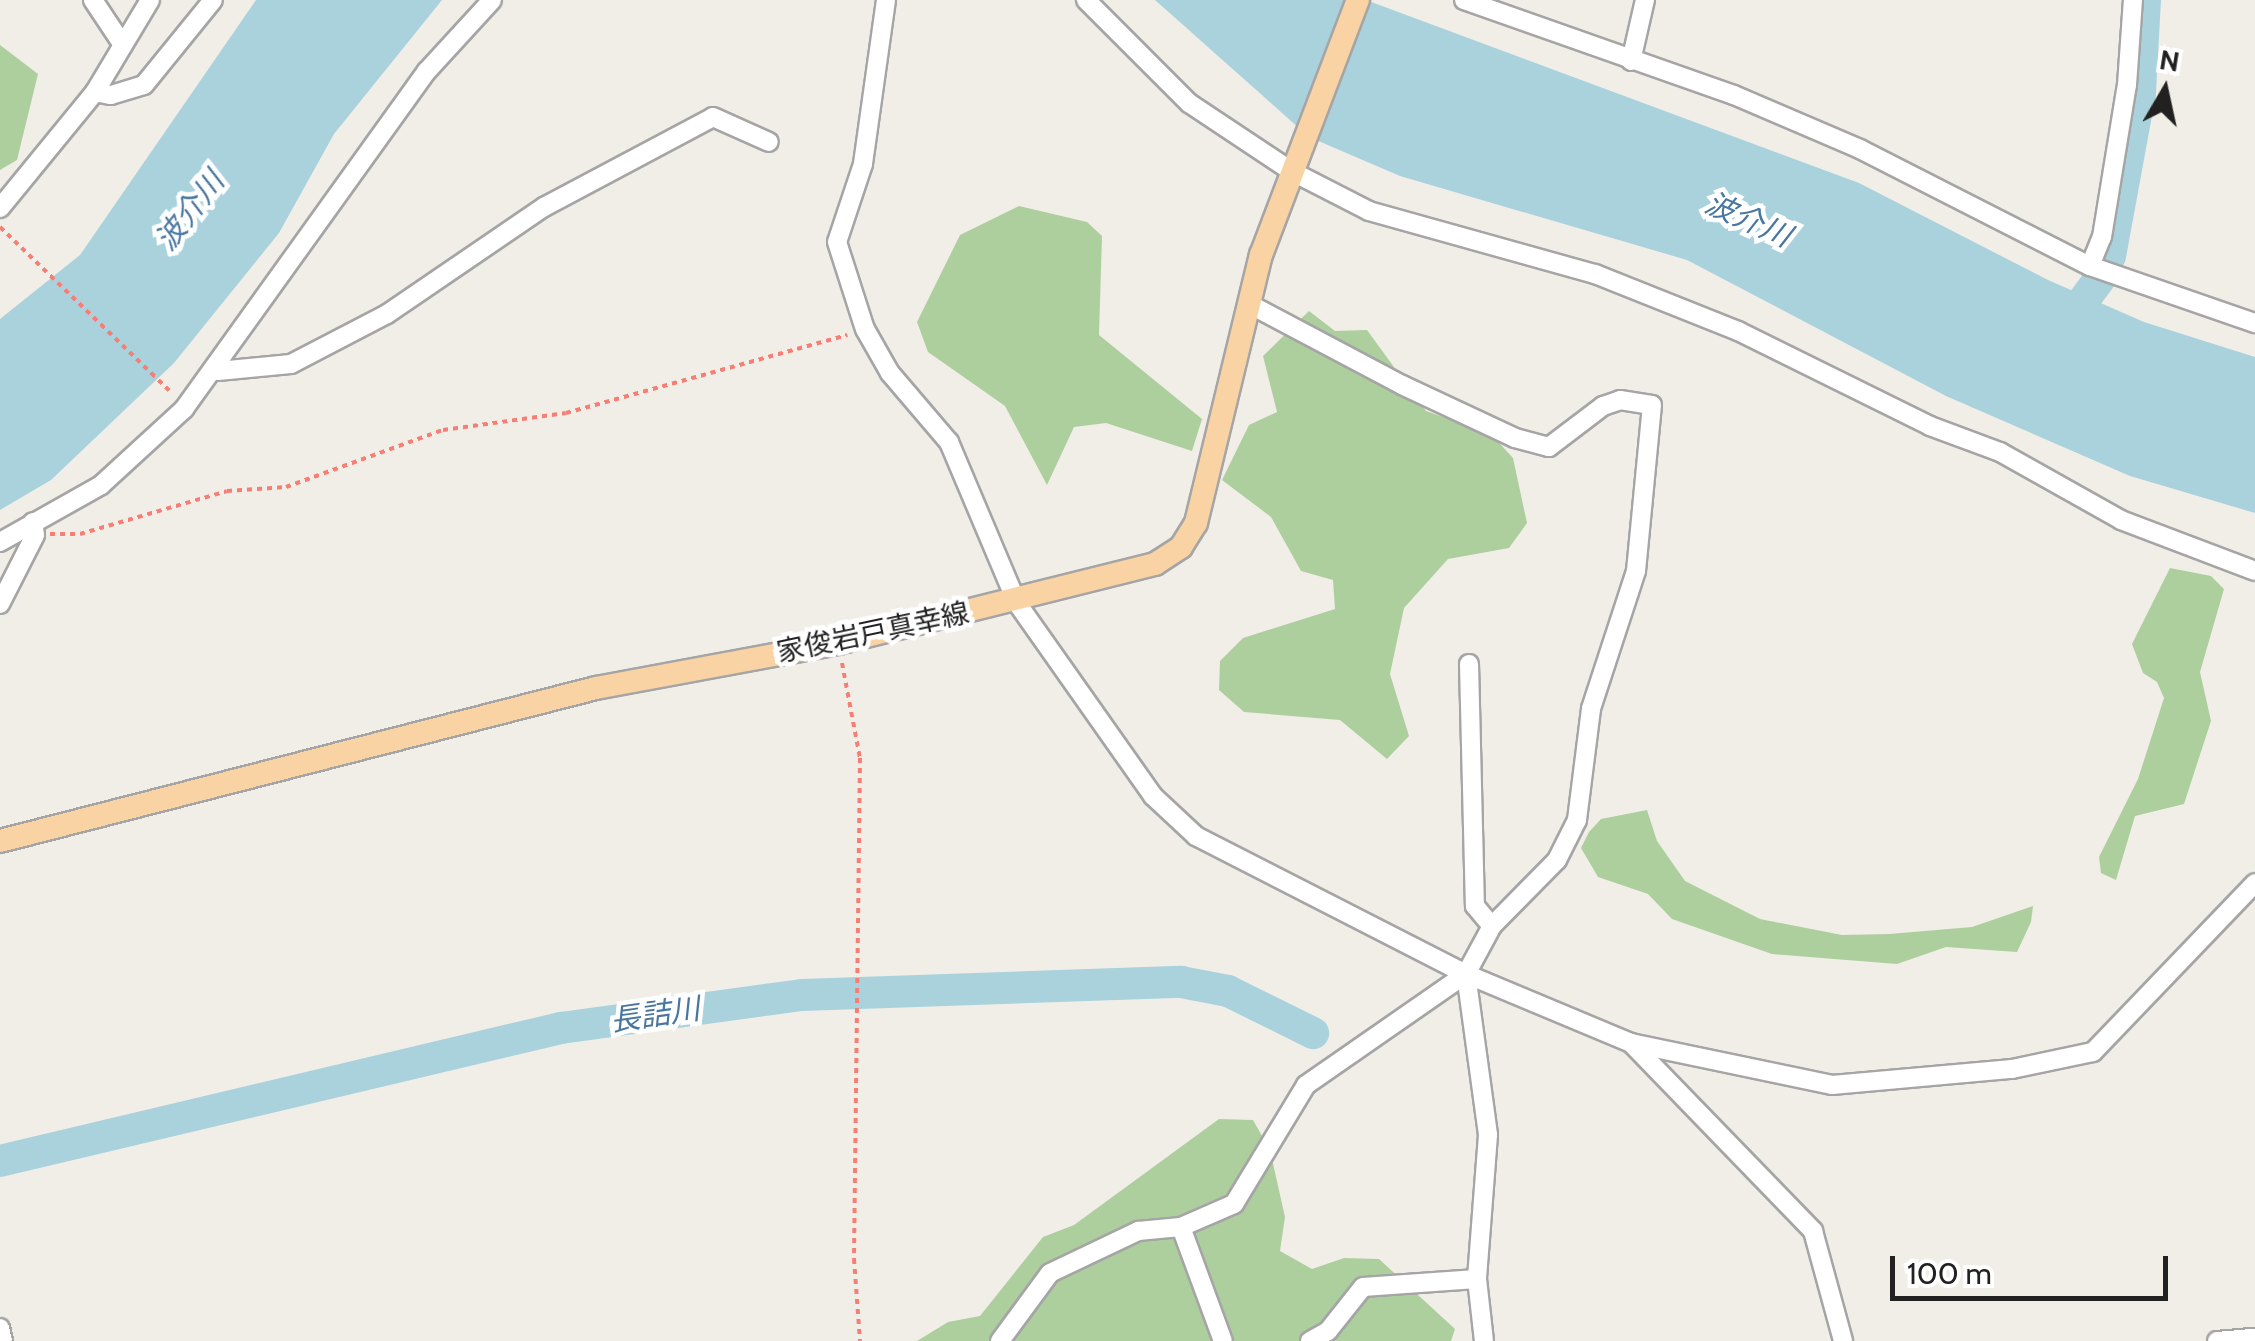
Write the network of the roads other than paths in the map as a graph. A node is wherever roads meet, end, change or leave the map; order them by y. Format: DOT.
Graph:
graph roads {
  1 [pos="94,0"];
  2 [pos="150,0"];
  3 [pos="213,0"];
  4 [pos="492,0"];
  5 [pos="886,0"];
  6 [pos="1086,0"];
  7 [pos="1358,0"];
  8 [pos="1464,0"];
  9 [pos="1646,0"];
  10 [pos="2134,0"];
  11 [pos="124,46"];
  12 [pos="1630,61"];
  13 [pos="94,92"];
  14 [pos="769,142"];
  15 [pos="1295,167"];
  16 [pos="0,208"];
  17 [pos="2090,266"];
  18 [pos="1249,304"];
  19 [pos="2255,323"];
  20 [pos="218,370"];
  21 [pos="34,528"];
  22 [pos="0,542"];
  23 [pos="2255,570"];
  24 [pos="1017,602"];
  25 [pos="0,604"];
  26 [pos="1469,664"];
  27 [pos="0,842"];
  28 [pos="2255,883"];
  29 [pos="1492,926"];
  30 [pos="1466,974"];
  31 [pos="1631,1043"];
  32 [pos="1181,1227"];
  33 [pos="1477,1278"];
  34 [pos="0,1328"];
  35 [pos="2255,1338"];
  36 [pos="3,1341"];
  37 [pos="1000,1341"];
  38 [pos="1224,1341"];
  39 [pos="1310,1341"];
  40 [pos="1484,1341"];
  41 [pos="1843,1341"];
  42 [pos="2217,1341"];
  1 -- 11 [label="street"];
  2 -- 11 [label="street"];
  3 -- 13 [label="street"];
  4 -- 20 [label="street"];
  5 -- 24 [label="street"];
  6 -- 15 [label="street"];
  7 -- 15 [label="main road, 家俊岩戸真幸線"];
  8 -- 12 [label="street"];
  9 -- 12 [label="street"];
  10 -- 17 [label="street"];
  11 -- 13 [label="street"];
  12 -- 17 [label="street"];
  13 -- 16 [label="street"];
  14 -- 20 [label="street"];
  15 -- 18 [label="main road, 家俊岩戸真幸線"];
  15 -- 23 [label="street"];
  17 -- 19 [label="street"];
  18 -- 24 [label="main road, 家俊岩戸真幸線"];
  18 -- 29 [label="street"];
  20 -- 21 [label="street"];
  21 -- 22 [label="street"];
  21 -- 25 [label="street"];
  24 -- 27 [label="main road, 家俊岩戸真幸線"];
  24 -- 30 [label="street"];
  26 -- 29 [label="street"];
  28 -- 31 [label="street"];
  29 -- 30 [label="street"];
  30 -- 31 [label="street"];
  30 -- 32 [label="street"];
  30 -- 33 [label="street"];
  31 -- 41 [label="street"];
  32 -- 37 [label="street"];
  32 -- 38 [label="street"];
  33 -- 39 [label="street"];
  33 -- 40 [label="street"];
  34 -- 36 [label="street"];
  35 -- 42 [label="street"];
}
